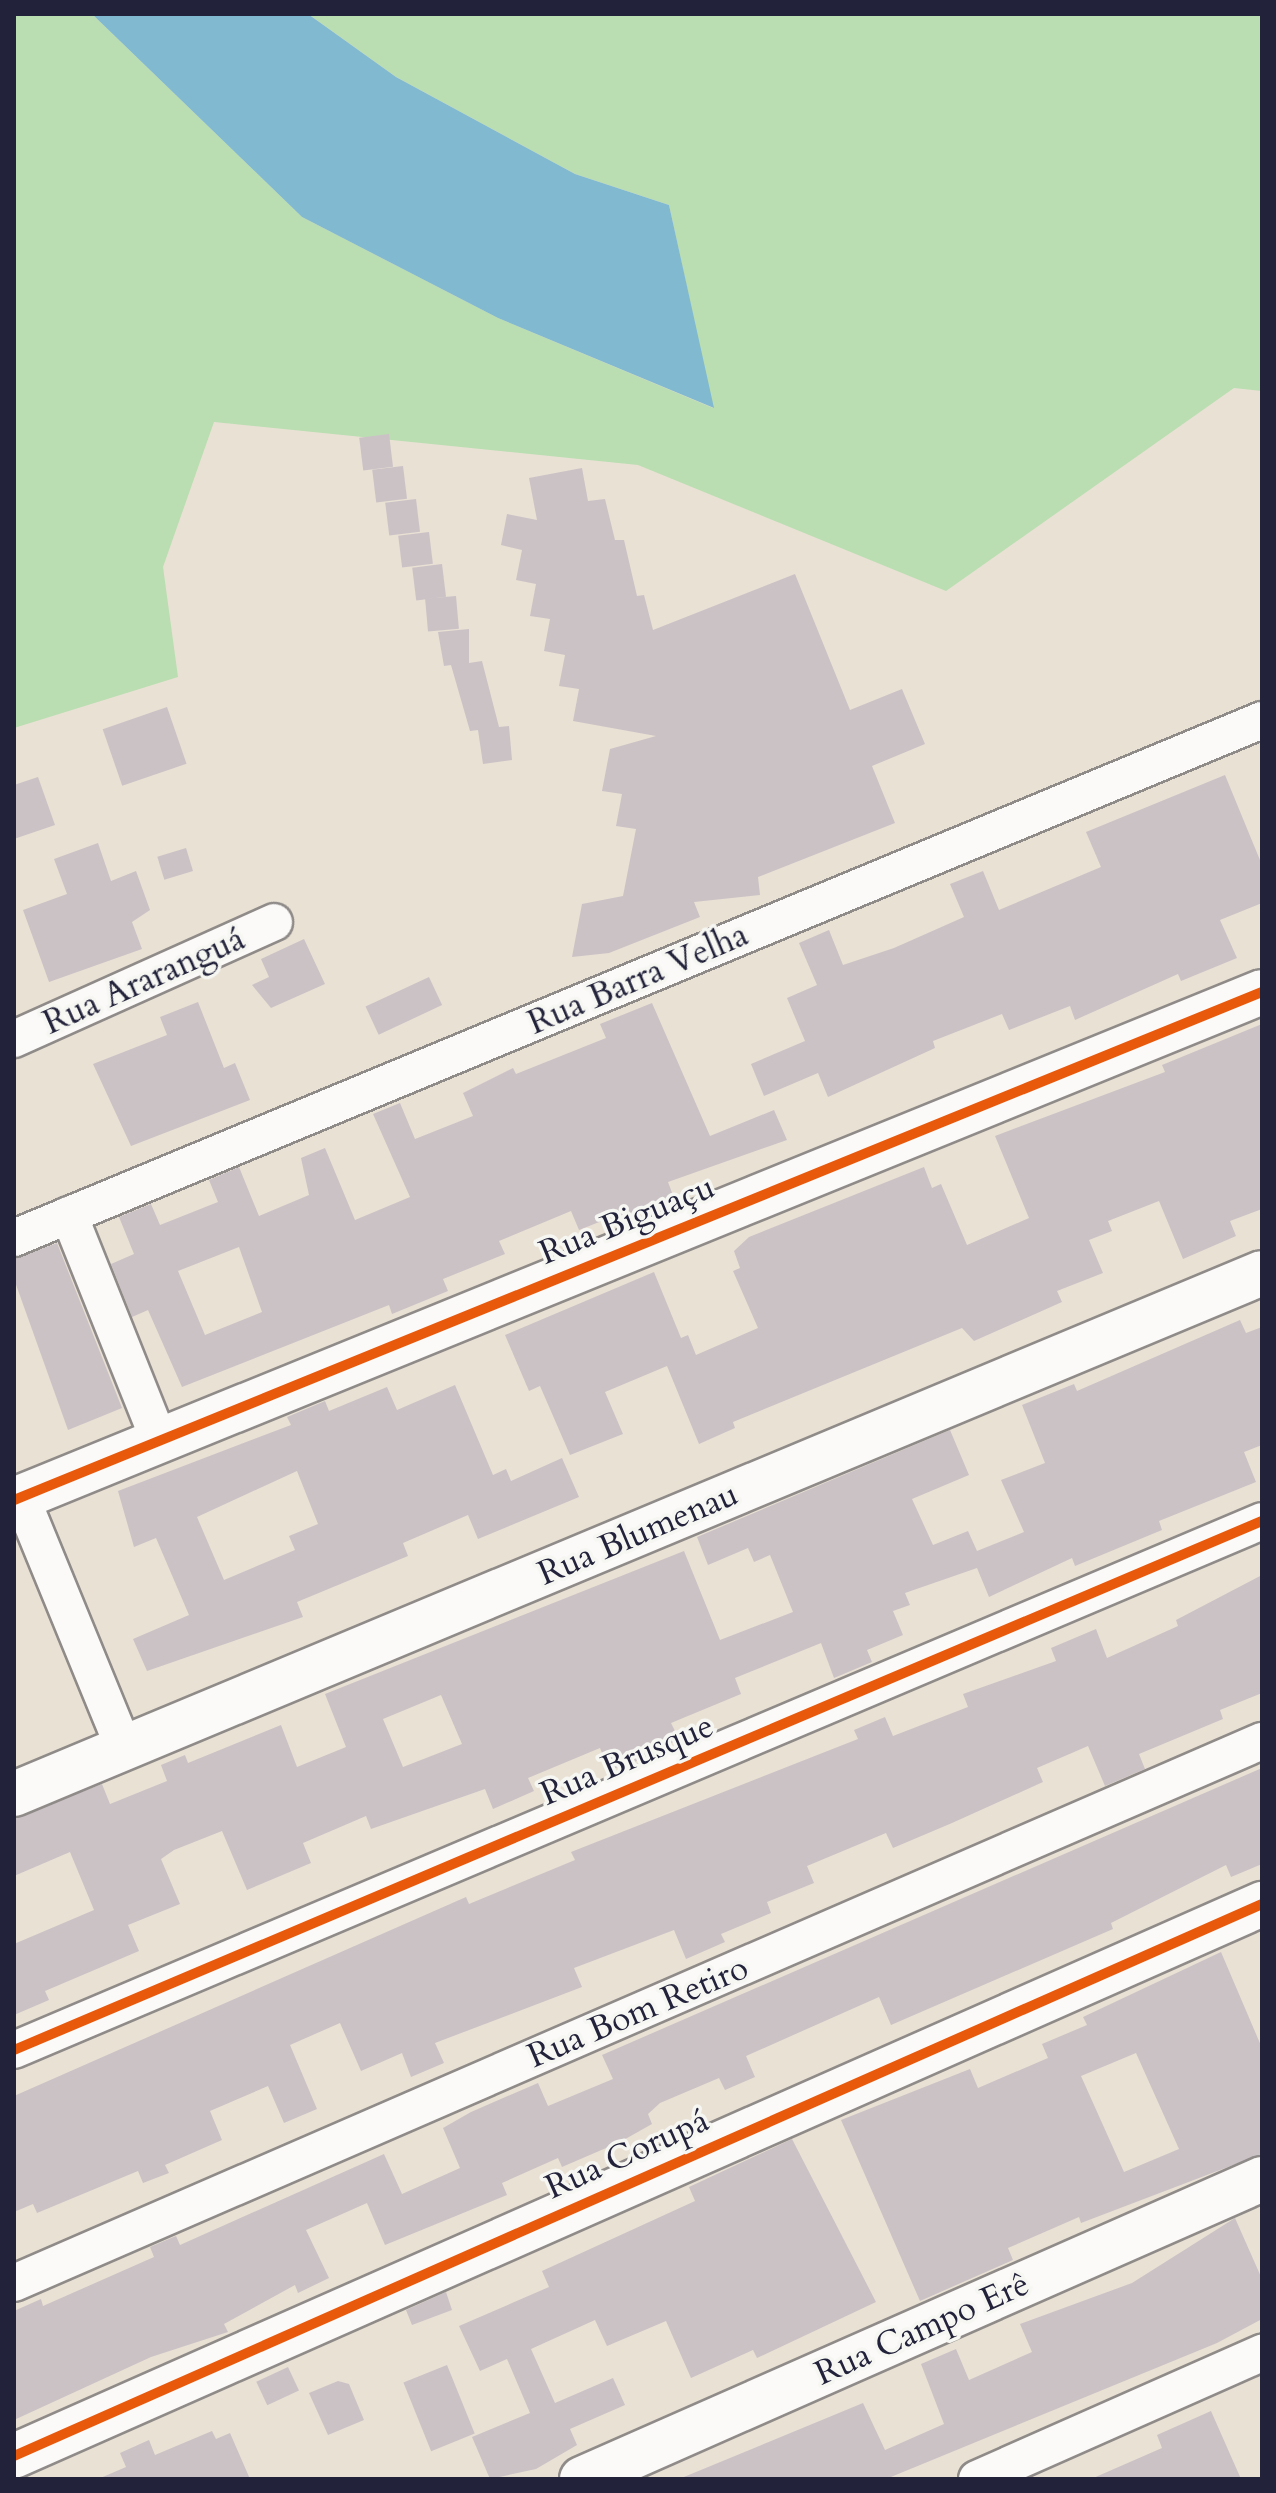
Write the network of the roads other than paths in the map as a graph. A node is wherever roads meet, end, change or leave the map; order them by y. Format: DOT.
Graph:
graph roads {
  1 [pos="1262,720"];
  2 [pos="274,922"];
  3 [pos="1262,992"];
  4 [pos="14,1039"];
  5 [pos="69,1215"];
  6 [pos="14,1238"];
  7 [pos="1262,1273"];
  8 [pos="159,1440"];
  9 [pos="16,1494"];
  10 [pos="1262,1521"];
  11 [pos="1262,1741"];
  12 [pos="124,1748"];
  13 [pos="14,1794"];
  14 [pos="1262,1904"];
  15 [pos="14,2050"];
  16 [pos="1262,2179"];
  17 [pos="14,2283"];
  18 [pos="1262,2353"];
  19 [pos="14,2456"];
  20 [pos="582,2479"];
  21 [pos="977,2479"];
  1 -- 5 [label="street, Rua Barra Velha"];
  2 -- 4 [label="street, Rua Araranguá"];
  3 -- 8 [label="street, Rua Biguaçu"];
  5 -- 6 [label="street, Rua Barra Velha"];
  5 -- 8 [label="street"];
  7 -- 12 [label="street, Rua Blumenau"];
  8 -- 9 [label="street, Rua Biguaçu"];
  9 -- 12 [label="street"];
  10 -- 15 [label="street, Rua Brusque"];
  11 -- 17 [label="street, Rua Bom Retiro"];
  12 -- 13 [label="street, Rua Blumenau"];
  14 -- 19 [label="street, Rua Corupá"];
  16 -- 20 [label="street, Rua Campo Erê"];
  18 -- 21 [label="street"];
}
